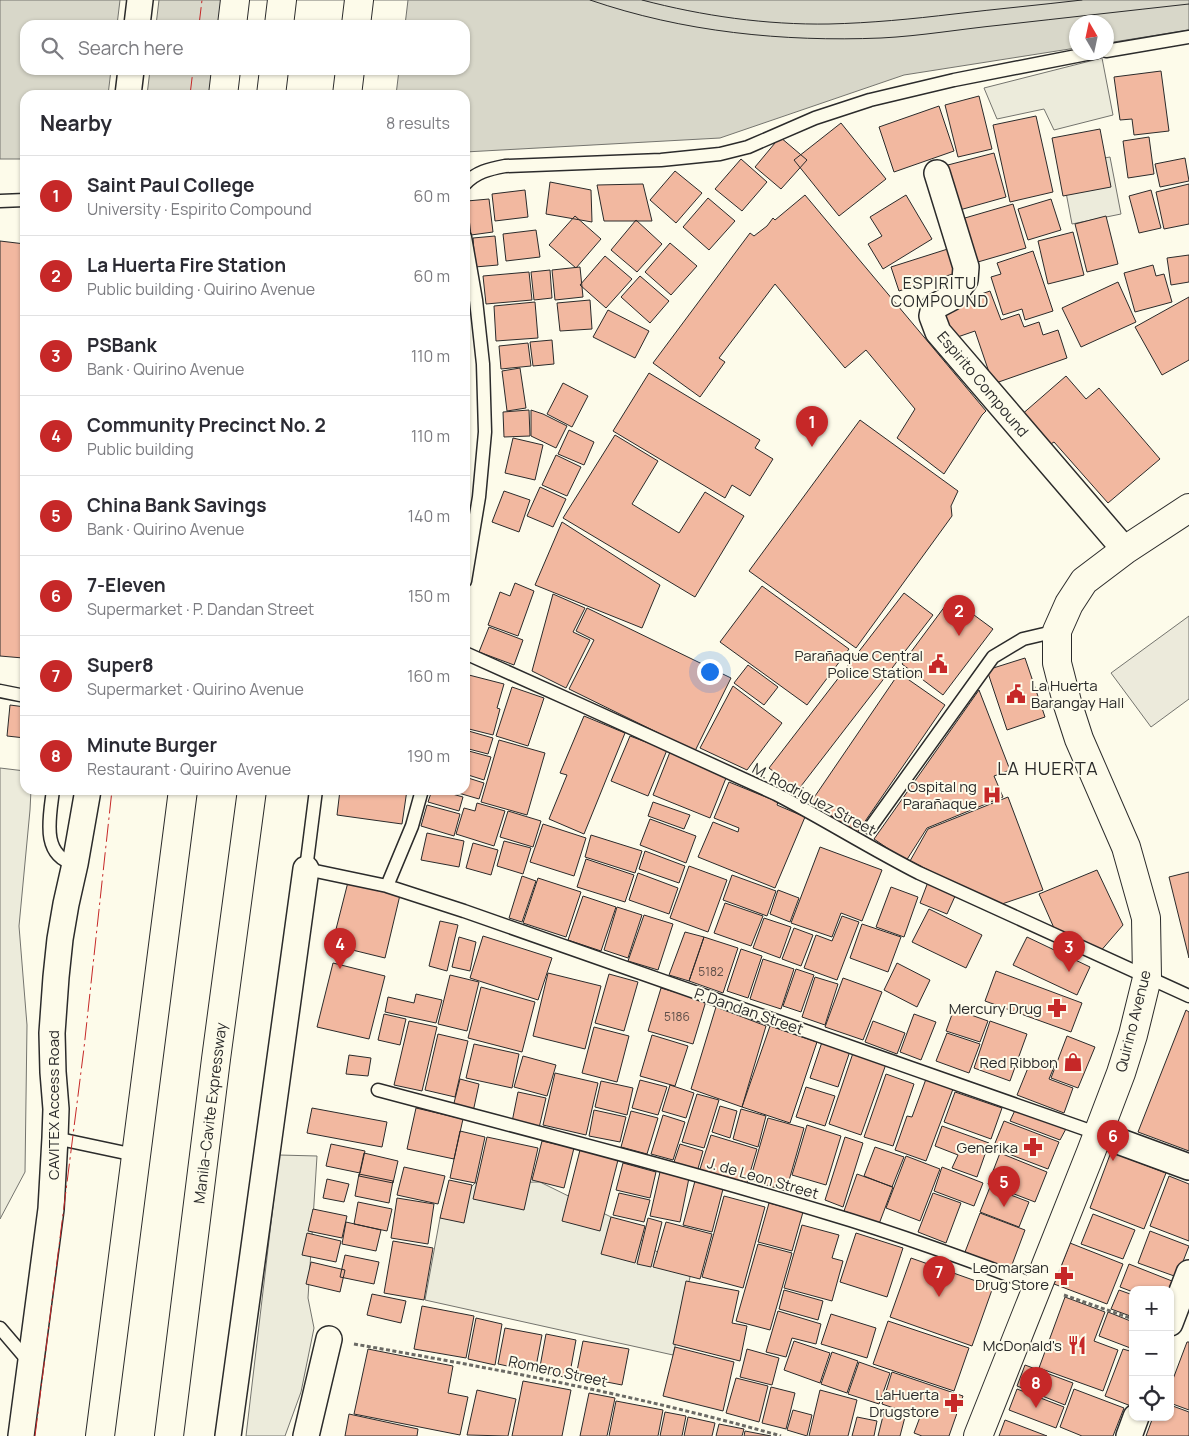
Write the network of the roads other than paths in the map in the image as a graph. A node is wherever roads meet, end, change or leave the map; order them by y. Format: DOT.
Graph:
graph roads {
  1 [pos="140,0"];
  2 [pos="235,0"];
  3 [pos="282,0"];
  4 [pos="359,0"];
  5 [pos="138,20"];
  6 [pos="233,20"];
  7 [pos="280,20"];
  8 [pos="357,20"];
  9 [pos="1189,37"];
  10 [pos="1114,49"];
  11 [pos="1069,57"];
  12 [pos="130,75"];
  13 [pos="225,75"];
  14 [pos="273,75"];
  15 [pos="349,75"];
  16 [pos="129,90"];
  17 [pos="224,90"];
  18 [pos="272,90"];
  19 [pos="348,90"];
  20 [pos="937,173"];
  21 [pos="470,178"];
  22 [pos="20,200"];
  23 [pos="0,202"];
  24 [pos="470,266"];
  25 [pos="1189,508"];
  26 [pos="1125,550"];
  27 [pos="470,551"];
  28 [pos="1057,631"];
  29 [pos="470,655"];
  30 [pos="0,691"];
  31 [pos="20,695"];
  32 [pos="53,795"];
  33 [pos="87,795"];
  34 [pos="181,795"];
  35 [pos="251,795"];
  36 [pos="315,795"];
  37 [pos="421,795"];
  38 [pos="870,828"];
  39 [pos="75,864"];
  40 [pos="306,869"];
  41 [pos="387,886"];
  42 [pos="1147,978"];
  43 [pos="1189,996"];
  44 [pos="378,1090"];
  45 [pos="1099,1134"];
  46 [pos="56,1138"];
  47 [pos="135,1155"];
  48 [pos="1189,1167"];
  49 [pos="1189,1273"];
  50 [pos="1038,1286"];
  51 [pos="1174,1313"];
  52 [pos="0,1328"];
  53 [pos="329,1339"];
  54 [pos="30,1362"];
  55 [pos="1135,1421"];
  56 [pos="21,1436"];
  57 [pos="100,1436"];
  58 [pos="169,1436"];
  59 [pos="228,1436"];
  60 [pos="306,1436"];
  61 [pos="978,1436"];
  62 [pos="1129,1436"];
  1 -- 5 [label="street"];
  2 -- 6 [label="main road"];
  3 -- 7 [label="main road"];
  4 -- 8 [label="main road"];
  9 -- 10 [label="lane"];
  11 -- 21 [label="lane"];
  12 -- 16 [label="street"];
  13 -- 17 [label="main road"];
  14 -- 18 [label="main road"];
  15 -- 19 [label="main road"];
  20 -- 26 [label="street, Espirito Compound"];
  22 -- 23 [label="lane"];
  24 -- 27 [label="lane"];
  25 -- 26 [label="main road, Quirino Avenue"];
  26 -- 28 [label="main road, Quirino Avenue"];
  28 -- 38 [label="lane"];
  28 -- 42 [label="main road, Quirino Avenue"];
  29 -- 42 [label="lane, M. Rodriguez Street"];
  30 -- 31 [label="lane"];
  32 -- 39 [label="lane"];
  33 -- 39 [label="street, CAVITEX Access Road"];
  34 -- 47 [label="main road"];
  35 -- 58 [label="main road, Manila–Cavite Expressway"];
  36 -- 40 [label="lane"];
  37 -- 41 [label="lane"];
  39 -- 46 [label="street, CAVITEX Access Road"];
  40 -- 41 [label="lane, P. Dandan Street"];
  40 -- 59 [label="street"];
  41 -- 45 [label="lane, P. Dandan Street"];
  42 -- 43 [label="lane, M. Rodriguez Street"];
  42 -- 45 [label="main road, Quirino Avenue"];
  44 -- 50 [label="lane, J. de Leon Street"];
  45 -- 48 [label="street, P. Dandan Street"];
  45 -- 50 [label="main road, Quirino Avenue"];
  46 -- 47 [label="lane"];
  46 -- 54 [label="street, CAVITEX Access Road"];
  47 -- 57 [label="main road"];
  49 -- 51 [label="street"];
  50 -- 61 [label="main road, Quirino Avenue"];
  52 -- 54 [label="lane"];
  53 -- 60 [label="street"];
  54 -- 56 [label="street, CAVITEX Access Road"];
  55 -- 62 [label="street"];
}
